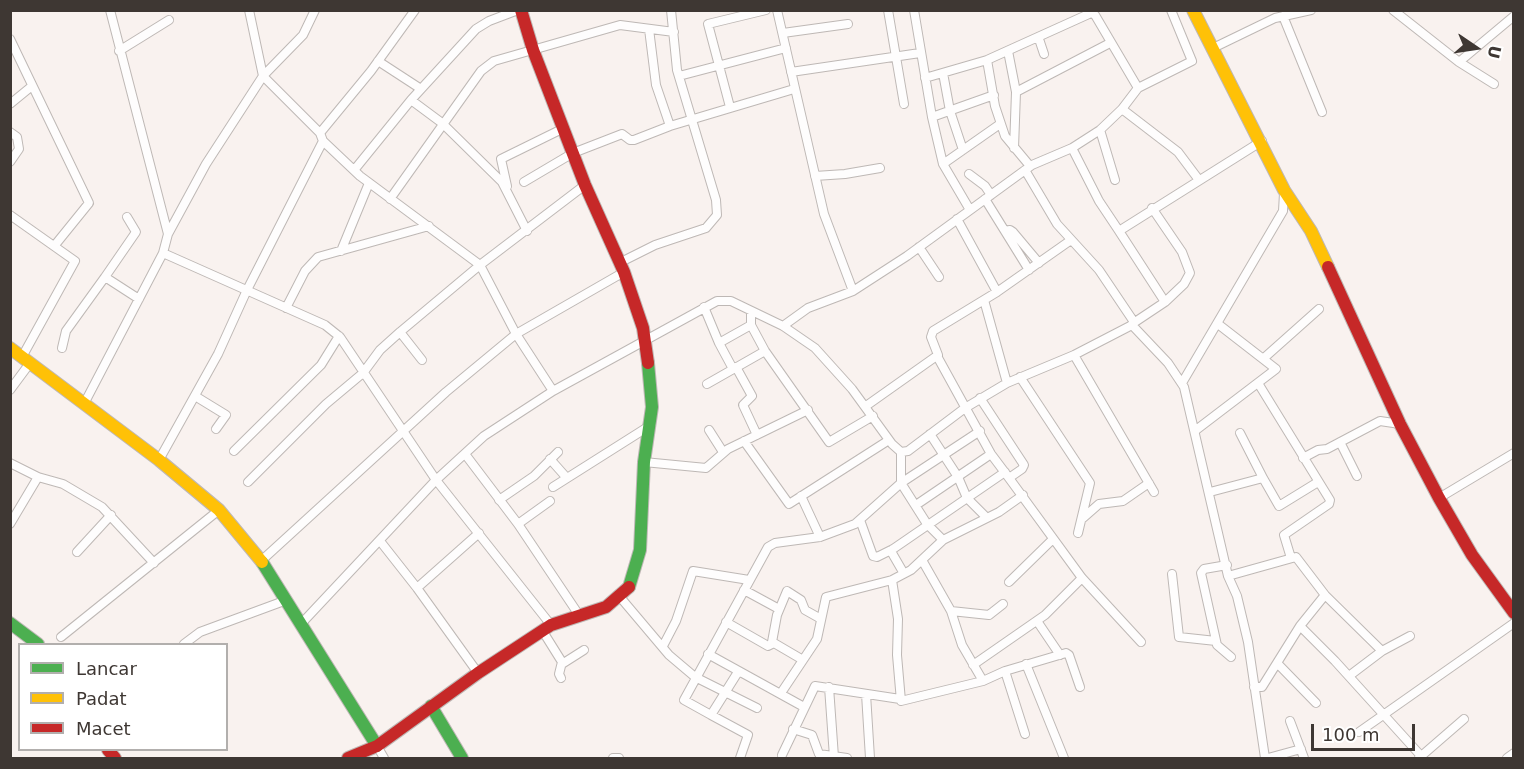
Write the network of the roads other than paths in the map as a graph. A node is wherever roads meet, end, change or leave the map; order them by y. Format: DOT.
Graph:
graph roads {
  1 [pos="110,10"];
  2 [pos="249,10"];
  3 [pos="315,10"];
  4 [pos="415,10"];
  5 [pos="519,10"];
  6 [pos="671,10"];
  7 [pos="766,10"];
  8 [pos="777,10"];
  9 [pos="888,10"];
  10 [pos="914,10"];
  11 [pos="1171,10"];
  12 [pos="1193,10"];
  13 [pos="1311,10"];
  14 [pos="1392,10"];
  15 [pos="1283,16"];
  16 [pos="1514,16"];
  17 [pos="169,20"];
  18 [pos="848,24"];
  19 [pos="649,29"];
  20 [pos="674,32"];
  21 [pos="783,33"];
  22 [pos="1039,39"];
  23 [pos="1110,43"];
  24 [pos="12,45"];
  25 [pos="786,48"];
  26 [pos="1211,49"];
  27 [pos="533,50"];
  28 [pos="119,51"];
  29 [pos="1008,51"];
  30 [pos="920,53"];
  31 [pos="1044,54"];
  32 [pos="897,56"];
  33 [pos="987,60"];
  34 [pos="378,61"];
  35 [pos="1459,62"];
  36 [pos="717,64"];
  37 [pos="791,72"];
  38 [pos="943,73"];
  39 [pos="264,76"];
  40 [pos="679,76"];
  41 [pos="925,78"];
  42 [pos="1494,84"];
  43 [pos="32,86"];
  44 [pos="794,88"];
  45 [pos="1138,88"];
  46 [pos="421,89"];
  47 [pos="1016,92"];
  48 [pos="994,95"];
  49 [pos="411,100"];
  50 [pos="10,104"];
  51 [pos="903,104"];
  52 [pos="730,107"];
  53 [pos="1122,109"];
  54 [pos="950,111"];
  55 [pos="1322,112"];
  56 [pos="932,117"];
  57 [pos="692,119"];
  58 [pos="442,123"];
  59 [pos="1000,124"];
  60 [pos="670,126"];
  61 [pos="564,128"];
  62 [pos="1100,130"];
  63 [pos="10,132"];
  64 [pos="321,137"];
  65 [pos="1262,141"];
  66 [pos="1014,148"];
  67 [pos="1072,148"];
  68 [pos="963,150"];
  69 [pos="573,153"];
  70 [pos="10,162"];
  71 [pos="943,164"];
  72 [pos="880,168"];
  73 [pos="1028,168"];
  74 [pos="355,169"];
  75 [pos="969,174"];
  76 [pos="815,176"];
  77 [pos="1115,180"];
  78 [pos="1198,180"];
  79 [pos="524,182"];
  80 [pos="369,183"];
  81 [pos="585,185"];
  82 [pos="507,188"];
  83 [pos="1284,190"];
  84 [pos="988,197"];
  85 [pos="390,199"];
  86 [pos="1152,208"];
  87 [pos="970,210"];
  88 [pos="10,215"];
  89 [pos="127,217"];
  90 [pos="957,219"];
  91 [pos="429,226"];
  92 [pos="527,231"];
  93 [pos="1005,231"];
  94 [pos="1119,231"];
  95 [pos="168,234"];
  96 [pos="1071,240"];
  97 [pos="55,245"];
  98 [pos="919,247"];
  99 [pos="341,251"];
  100 [pos="163,253"];
  101 [pos="1039,263"];
  102 [pos="480,265"];
  103 [pos="621,268"];
  104 [pos="1029,270"];
  105 [pos="105,277"];
  106 [pos="939,277"];
  107 [pos="247,290"];
  108 [pos="853,291"];
  109 [pos="997,292"];
  110 [pos="139,299"];
  111 [pos="984,300"];
  112 [pos="1165,302"];
  113 [pos="704,307"];
  114 [pos="286,308"];
  115 [pos="1320,309"];
  116 [pos="751,312"];
  117 [pos="1133,323"];
  118 [pos="1218,324"];
  119 [pos="751,325"];
  120 [pos="783,326"];
  121 [pos="400,332"];
  122 [pos="516,334"];
  123 [pos="339,336"];
  124 [pos="644,340"];
  125 [pos="719,343"];
  126 [pos="10,348"];
  127 [pos="62,348"];
  128 [pos="765,351"];
  129 [pos="1074,355"];
  130 [pos="937,356"];
  131 [pos="1264,358"];
  132 [pos="26,360"];
  133 [pos="422,360"];
  134 [pos="735,368"];
  135 [pos="363,373"];
  136 [pos="1020,377"];
  137 [pos="1007,383"];
  138 [pos="1182,383"];
  139 [pos="1258,383"];
  140 [pos="707,384"];
  141 [pos="10,390"];
  142 [pos="554,391"];
  143 [pos="195,396"];
  144 [pos="980,398"];
  145 [pos="84,404"];
  146 [pos="866,406"];
  147 [pos="965,408"];
  148 [pos="808,410"];
  149 [pos="873,416"];
  150 [pos="651,424"];
  151 [pos="1400,424"];
  152 [pos="216,429"];
  153 [pos="709,430"];
  154 [pos="1196,430"];
  155 [pos="404,431"];
  156 [pos="980,431"];
  157 [pos="1240,433"];
  158 [pos="930,434"];
  159 [pos="757,435"];
  160 [pos="889,440"];
  161 [pos="744,441"];
  162 [pos="1340,442"];
  163 [pos="234,451"];
  164 [pos="558,452"];
  165 [pos="723,452"];
  166 [pos="901,452"];
  167 [pos="465,453"];
  168 [pos="1514,453"];
  169 [pos="992,454"];
  170 [pos="944,455"];
  171 [pos="1303,458"];
  172 [pos="550,459"];
  173 [pos="159,460"];
  174 [pos="644,462"];
  175 [pos="10,463"];
  176 [pos="1007,475"];
  177 [pos="1357,476"];
  178 [pos="38,477"];
  179 [pos="566,477"];
  180 [pos="958,477"];
  181 [pos="1263,478"];
  182 [pos="436,480"];
  183 [pos="248,482"];
  184 [pos="1318,482"];
  185 [pos="901,483"];
  186 [pos="1149,483"];
  187 [pos="553,487"];
  188 [pos="1154,492"];
  189 [pos="1210,492"];
  190 [pos="1023,495"];
  191 [pos="801,496"];
  192 [pos="967,498"];
  193 [pos="1439,498"];
  194 [pos="499,500"];
  195 [pos="549,501"];
  196 [pos="916,505"];
  197 [pos="219,510"];
  198 [pos="111,515"];
  199 [pos="987,518"];
  200 [pos="1082,519"];
  201 [pos="860,520"];
  202 [pos="10,524"];
  203 [pos="518,524"];
  204 [pos="927,524"];
  205 [pos="1078,533"];
  206 [pos="479,534"];
  207 [pos="819,537"];
  208 [pos="1053,539"];
  209 [pos="943,540"];
  210 [pos="380,541"];
  211 [pos="893,549"];
  212 [pos="77,552"];
  213 [pos="1291,558"];
  214 [pos="922,560"];
  215 [pos="261,561"];
  216 [pos="154,563"];
  217 [pos="1227,565"];
  218 [pos="903,572"];
  219 [pos="1172,574"];
  220 [pos="1228,576"];
  221 [pos="1082,578"];
  222 [pos="750,580"];
  223 [pos="892,580"];
  224 [pos="1009,582"];
  225 [pos="417,588"];
  226 [pos="744,590"];
  227 [pos="1325,595"];
  228 [pos="620,597"];
  229 [pos="284,600"];
  230 [pos="1003,604"];
  231 [pos="779,609"];
  232 [pos="951,611"];
  233 [pos="1514,613"];
  234 [pos="579,615"];
  235 [pos="821,619"];
  236 [pos="1037,621"];
  237 [pos="726,622"];
  238 [pos="10,623"];
  239 [pos="1514,623"];
  240 [pos="300,625"];
  241 [pos="1300,627"];
  242 [pos="547,628"];
  243 [pos="1410,636"];
  244 [pos="60,637"];
  245 [pos="1216,641"];
  246 [pos="772,642"];
  247 [pos="1141,642"];
  248 [pos="35,643"];
  249 [pos="186,643"];
  250 [pos="663,646"];
  251 [pos="584,650"];
  252 [pos="1382,651"];
  253 [pos="708,654"];
  254 [pos="1060,655"];
  255 [pos="1231,657"];
  256 [pos="803,660"];
  257 [pos="1277,663"];
  258 [pos="562,664"];
  259 [pos="1026,664"];
  260 [pos="973,665"];
  261 [pos="1005,671"];
  262 [pos="738,672"];
  263 [pos="478,673"];
  264 [pos="1349,676"];
  265 [pos="695,677"];
  266 [pos="561,678"];
  267 [pos="983,681"];
  268 [pos="829,687"];
  269 [pos="1080,687"];
  270 [pos="1254,687"];
  271 [pos="781,693"];
  272 [pos="725,694"];
  273 [pos="866,694"];
  274 [pos="900,699"];
  275 [pos="1316,703"];
  276 [pos="431,706"];
  277 [pos="804,707"];
  278 [pos="757,708"];
  279 [pos="1383,714"];
  280 [pos="711,715"];
  281 [pos="1464,719"];
  282 [pos="1290,720"];
  283 [pos="793,729"];
  284 [pos="1359,732"];
  285 [pos="1025,734"];
  286 [pos="377,746"];
  287 [pos="1301,749"];
  288 [pos="1514,753"];
  289 [pos="782,755"];
  290 [pos="834,757"];
  291 [pos="1420,758"];
  292 [pos="348,759"];
  293 [pos="384,759"];
  294 [pos="462,759"];
  295 [pos="614,759"];
  296 [pos="619,759"];
  297 [pos="740,759"];
  298 [pos="847,759"];
  299 [pos="870,759"];
  300 [pos="1064,759"];
  301 [pos="1267,759"];
  302 [pos="1304,759"];
  303 [pos="1507,759"];
  1 -- 28 [label="street"];
  2 -- 39 [label="street"];
  3 -- 39 [label="street"];
  4 -- 34 [label="street"];
  5 -- 27 [label="street"];
  5 -- 46 [label="street"];
  6 -- 20 [label="street"];
  7 -- 36 [label="street"];
  8 -- 21 [label="street"];
  9 -- 32 [label="street"];
  10 -- 30 [label="street"];
  11 -- 45 [label="street"];
  12 -- 26 [label="street"];
  13 -- 15 [label="street"];
  14 -- 35 [label="street"];
  15 -- 26 [label="street"];
  15 -- 55 [label="street"];
  16 -- 35 [label="street"];
  17 -- 28 [label="street"];
  18 -- 21 [label="street"];
  19 -- 20 [label="street"];
  19 -- 27 [label="street"];
  19 -- 60 [label="street"];
  20 -- 40 [label="street"];
  21 -- 25 [label="street"];
  22 -- 23 [label="street"];
  22 -- 29 [label="street"];
  22 -- 31 [label="street"];
  23 -- 45 [label="street"];
  23 -- 47 [label="street"];
  24 -- 43 [label="street"];
  25 -- 36 [label="street"];
  25 -- 37 [label="street"];
  26 -- 65 [label="street"];
  27 -- 58 [label="street"];
  27 -- 61 [label="street"];
  28 -- 95 [label="street"];
  29 -- 33 [label="street"];
  29 -- 47 [label="street"];
  30 -- 32 [label="street"];
  30 -- 41 [label="street"];
  32 -- 37 [label="street"];
  32 -- 51 [label="street"];
  33 -- 38 [label="street"];
  33 -- 48 [label="street"];
  34 -- 46 [label="street"];
  34 -- 64 [label="street"];
  35 -- 42 [label="street"];
  36 -- 40 [label="street"];
  36 -- 52 [label="street"];
  37 -- 44 [label="street"];
  38 -- 41 [label="street"];
  38 -- 54 [label="street"];
  39 -- 64 [label="street"];
  39 -- 95 [label="street"];
  40 -- 57 [label="street"];
  41 -- 56 [label="street"];
  43 -- 50 [label="street"];
  43 -- 97 [label="street"];
  44 -- 52 [label="street"];
  44 -- 76 [label="street"];
  45 -- 53 [label="street"];
  46 -- 49 [label="street"];
  47 -- 66 [label="street"];
  48 -- 54 [label="street"];
  48 -- 59 [label="street"];
  49 -- 58 [label="street"];
  49 -- 74 [label="street"];
  52 -- 57 [label="street"];
  53 -- 62 [label="street"];
  53 -- 78 [label="street"];
  54 -- 56 [label="street"];
  54 -- 68 [label="street"];
  56 -- 71 [label="street"];
  57 -- 60 [label="street"];
  57 -- 103 [label="street"];
  58 -- 82 [label="street"];
  58 -- 85 [label="street"];
  59 -- 66 [label="street"];
  59 -- 68 [label="street"];
  60 -- 69 [label="street"];
  61 -- 69 [label="street"];
  61 -- 82 [label="street"];
  62 -- 67 [label="street"];
  62 -- 77 [label="street"];
  63 -- 70 [label="street"];
  64 -- 74 [label="street"];
  64 -- 107 [label="street"];
  65 -- 78 [label="street"];
  65 -- 83 [label="street"];
  66 -- 73 [label="street"];
  67 -- 73 [label="street"];
  67 -- 94 [label="street"];
  68 -- 71 [label="street"];
  69 -- 79 [label="street"];
  69 -- 81 [label="street"];
  71 -- 87 [label="street"];
  72 -- 76 [label="street"];
  73 -- 84 [label="street"];
  73 -- 96 [label="street"];
  74 -- 80 [label="street"];
  75 -- 84 [label="street"];
  76 -- 108 [label="street"];
  78 -- 86 [label="street"];
  80 -- 85 [label="street"];
  80 -- 99 [label="street"];
  81 -- 92 [label="street"];
  81 -- 103 [label="street"];
  82 -- 92 [label="street"];
  83 -- 118 [label="street"];
  83 -- 151 [label="street"];
  84 -- 87 [label="street"];
  84 -- 93 [label="street"];
  85 -- 91 [label="street"];
  86 -- 94 [label="street"];
  86 -- 112 [label="street"];
  87 -- 90 [label="street"];
  88 -- 97 [label="street"];
  89 -- 105 [label="street"];
  90 -- 98 [label="street"];
  90 -- 109 [label="street"];
  91 -- 99 [label="street"];
  91 -- 102 [label="street"];
  92 -- 102 [label="street"];
  93 -- 101 [label="street"];
  93 -- 104 [label="street"];
  94 -- 112 [label="street"];
  95 -- 100 [label="street"];
  96 -- 101 [label="street"];
  96 -- 117 [label="street"];
  97 -- 132 [label="street"];
  98 -- 106 [label="street"];
  98 -- 108 [label="street"];
  99 -- 114 [label="street"];
  100 -- 107 [label="street"];
  100 -- 110 [label="street"];
  101 -- 104 [label="street"];
  102 -- 121 [label="street"];
  102 -- 122 [label="street"];
  103 -- 122 [label="street"];
  103 -- 124 [label="street"];
  104 -- 109 [label="street"];
  105 -- 110 [label="street"];
  105 -- 127 [label="street"];
  107 -- 114 [label="street"];
  107 -- 143 [label="street"];
  108 -- 120 [label="street"];
  109 -- 111 [label="street"];
  110 -- 145 [label="street"];
  111 -- 130 [label="street"];
  111 -- 137 [label="street"];
  112 -- 117 [label="street"];
  113 -- 116 [label="street"];
  113 -- 124 [label="street"];
  113 -- 125 [label="street"];
  114 -- 123 [label="street"];
  115 -- 131 [label="street"];
  116 -- 119 [label="street"];
  116 -- 120 [label="street"];
  117 -- 129 [label="street"];
  117 -- 138 [label="street"];
  118 -- 131 [label="street"];
  118 -- 138 [label="street"];
  119 -- 125 [label="street"];
  119 -- 128 [label="street"];
  120 -- 146 [label="street"];
  121 -- 133 [label="street"];
  121 -- 135 [label="street"];
  122 -- 142 [label="street"];
  122 -- 155 [label="street"];
  123 -- 135 [label="street"];
  123 -- 163 [label="street"];
  124 -- 142 [label="street"];
  124 -- 150 [label="street"];
  125 -- 134 [label="street"];
  126 -- 132 [label="street"];
  128 -- 134 [label="street"];
  128 -- 148 [label="street"];
  129 -- 136 [label="street"];
  129 -- 186 [label="street"];
  130 -- 146 [label="street"];
  130 -- 147 [label="street"];
  131 -- 139 [label="street"];
  132 -- 141 [label="street"];
  132 -- 145 [label="street"];
  134 -- 140 [label="street"];
  134 -- 159 [label="street"];
  135 -- 155 [label="street"];
  135 -- 183 [label="street"];
  136 -- 137 [label="street"];
  136 -- 200 [label="street"];
  137 -- 144 [label="street"];
  138 -- 154 [label="street"];
  139 -- 154 [label="street"];
  139 -- 171 [label="street"];
  142 -- 167 [label="street"];
  143 -- 152 [label="street"];
  143 -- 173 [label="street"];
  144 -- 147 [label="street"];
  144 -- 176 [label="street"];
  145 -- 173 [label="street"];
  146 -- 149 [label="street"];
  147 -- 156 [label="street"];
  147 -- 158 [label="street"];
  148 -- 149 [label="street"];
  148 -- 159 [label="street"];
  149 -- 160 [label="street"];
  150 -- 174 [label="street"];
  150 -- 179 [label="street"];
  151 -- 162 [label="street"];
  151 -- 193 [label="street"];
  153 -- 165 [label="street"];
  154 -- 189 [label="street"];
  155 -- 182 [label="street"];
  155 -- 215 [label="street"];
  156 -- 169 [label="street"];
  156 -- 170 [label="street"];
  157 -- 181 [label="street"];
  158 -- 166 [label="street"];
  158 -- 170 [label="street"];
  159 -- 161 [label="street"];
  160 -- 166 [label="street"];
  160 -- 191 [label="street"];
  161 -- 165 [label="street"];
  161 -- 191 [label="street"];
  162 -- 171 [label="street"];
  162 -- 177 [label="street"];
  164 -- 172 [label="street"];
  165 -- 174 [label="street"];
  166 -- 185 [label="street"];
  167 -- 182 [label="street"];
  167 -- 194 [label="street"];
  168 -- 193 [label="street"];
  169 -- 176 [label="street"];
  169 -- 180 [label="street"];
  170 -- 180 [label="street"];
  170 -- 185 [label="street"];
  171 -- 184 [label="street"];
  172 -- 179 [label="street"];
  172 -- 194 [label="street"];
  173 -- 197 [label="street"];
  174 -- 228 [label="street"];
  175 -- 178 [label="street"];
  176 -- 190 [label="street"];
  176 -- 192 [label="street"];
  178 -- 198 [label="street"];
  178 -- 202 [label="street"];
  179 -- 187 [label="street"];
  180 -- 192 [label="street"];
  180 -- 196 [label="street"];
  181 -- 184 [label="street"];
  181 -- 189 [label="street"];
  182 -- 206 [label="street"];
  182 -- 210 [label="street"];
  184 -- 213 [label="street"];
  185 -- 196 [label="street"];
  185 -- 201 [label="street"];
  186 -- 188 [label="street"];
  186 -- 200 [label="street"];
  189 -- 217 [label="street"];
  190 -- 199 [label="street"];
  190 -- 208 [label="street"];
  191 -- 207 [label="street"];
  192 -- 199 [label="street"];
  192 -- 204 [label="street"];
  193 -- 233 [label="street"];
  194 -- 203 [label="street"];
  195 -- 203 [label="street"];
  196 -- 204 [label="street"];
  197 -- 215 [label="street"];
  197 -- 216 [label="street"];
  198 -- 212 [label="street"];
  198 -- 216 [label="street"];
  199 -- 209 [label="street"];
  200 -- 205 [label="street"];
  201 -- 207 [label="street"];
  201 -- 211 [label="street"];
  203 -- 234 [label="street"];
  204 -- 209 [label="street"];
  204 -- 211 [label="street"];
  206 -- 225 [label="street"];
  206 -- 242 [label="street"];
  207 -- 222 [label="street"];
  208 -- 221 [label="street"];
  208 -- 224 [label="street"];
  209 -- 214 [label="street"];
  210 -- 225 [label="street"];
  210 -- 240 [label="street"];
  211 -- 218 [label="street"];
  213 -- 220 [label="street"];
  213 -- 227 [label="street"];
  214 -- 218 [label="street"];
  214 -- 232 [label="street"];
  215 -- 229 [label="street"];
  216 -- 244 [label="street"];
  217 -- 220 [label="street"];
  217 -- 245 [label="street"];
  218 -- 223 [label="street"];
  219 -- 245 [label="street"];
  220 -- 270 [label="street"];
  221 -- 236 [label="street"];
  221 -- 247 [label="street"];
  222 -- 226 [label="street"];
  222 -- 250 [label="street"];
  223 -- 235 [label="street"];
  223 -- 274 [label="street"];
  225 -- 263 [label="street"];
  226 -- 231 [label="street"];
  226 -- 237 [label="street"];
  227 -- 241 [label="street"];
  227 -- 252 [label="street"];
  228 -- 234 [label="street"];
  228 -- 250 [label="street"];
  229 -- 240 [label="street"];
  229 -- 249 [label="street"];
  230 -- 232 [label="street"];
  231 -- 235 [label="street"];
  231 -- 246 [label="street"];
  232 -- 260 [label="street"];
  234 -- 242 [label="street"];
  235 -- 256 [label="street"];
  236 -- 254 [label="street"];
  236 -- 260 [label="street"];
  237 -- 246 [label="street"];
  237 -- 253 [label="street"];
  238 -- 248 [label="street"];
  239 -- 279 [label="street"];
  240 -- 286 [label="street"];
  241 -- 257 [label="street"];
  241 -- 264 [label="street"];
  242 -- 258 [label="street"];
  242 -- 263 [label="street"];
  243 -- 252 [label="street"];
  245 -- 255 [label="street"];
  246 -- 256 [label="street"];
  250 -- 265 [label="street"];
  251 -- 258 [label="street"];
  252 -- 264 [label="street"];
  253 -- 262 [label="street"];
  253 -- 265 [label="street"];
  254 -- 259 [label="street"];
  254 -- 269 [label="street"];
  256 -- 271 [label="street"];
  257 -- 270 [label="street"];
  257 -- 275 [label="street"];
  258 -- 266 [label="street"];
  259 -- 261 [label="street"];
  259 -- 300 [label="street"];
  260 -- 267 [label="street"];
  261 -- 267 [label="street"];
  261 -- 285 [label="street"];
  262 -- 271 [label="street"];
  262 -- 272 [label="street"];
  263 -- 276 [label="street"];
  264 -- 279 [label="street"];
  265 -- 272 [label="street"];
  265 -- 280 [label="street"];
  267 -- 274 [label="street"];
  268 -- 273 [label="street"];
  268 -- 277 [label="street"];
  268 -- 290 [label="street"];
  270 -- 301 [label="street"];
  271 -- 277 [label="street"];
  272 -- 278 [label="street"];
  272 -- 280 [label="street"];
  273 -- 274 [label="street"];
  273 -- 299 [label="street"];
  276 -- 286 [label="street"];
  276 -- 294 [label="street"];
  277 -- 283 [label="street"];
  279 -- 284 [label="street"];
  279 -- 291 [label="street"];
  280 -- 297 [label="street"];
  281 -- 291 [label="street"];
  282 -- 287 [label="street"];
  283 -- 289 [label="street"];
  283 -- 290 [label="street"];
  286 -- 292 [label="street"];
  286 -- 293 [label="street"];
  287 -- 301 [label="street"];
  287 -- 302 [label="street"];
  288 -- 303 [label="street"];
  290 -- 298 [label="street"];
  295 -- 296 [label="street"];
}
